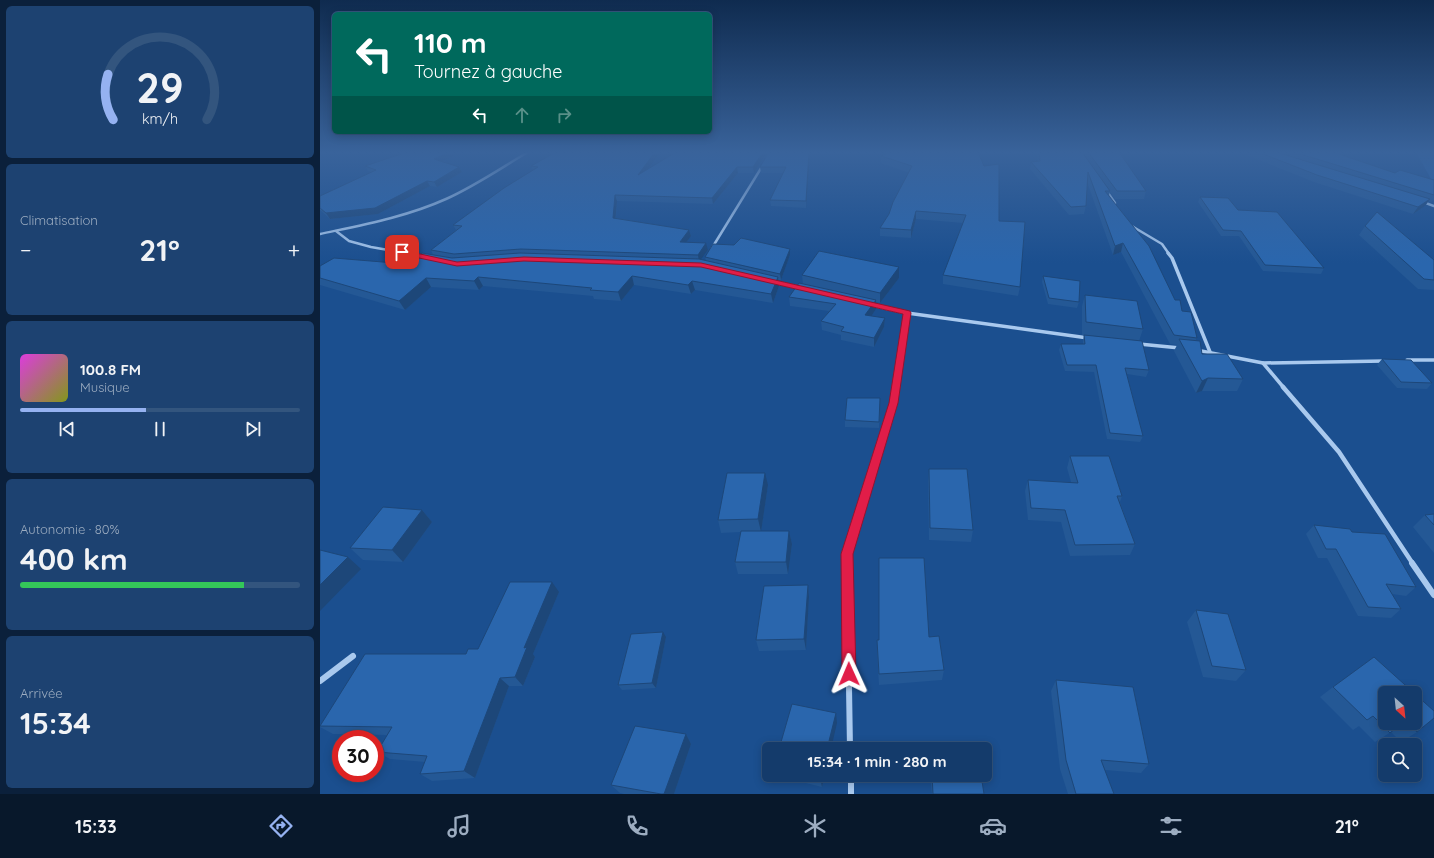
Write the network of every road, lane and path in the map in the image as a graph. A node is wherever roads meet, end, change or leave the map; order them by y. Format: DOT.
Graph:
graph roads {
  1 [pos="464,189"];
  2 [pos="748,189"];
  3 [pos="1105,189"];
  4 [pos="1419,201"];
  5 [pos="1434,206"];
  6 [pos="1117,207"];
  7 [pos="1126,218"];
  8 [pos="336,231"];
  9 [pos="320,234"];
  10 [pos="710,252"];
  11 [pos="424,256"];
  12 [pos="768,281"];
  13 [pos="806,290"];
  14 [pos="864,303"];
  15 [pos="907,313"];
  16 [pos="1094,339"];
  17 [pos="1133,343"];
  18 [pos="1187,349"];
  19 [pos="1194,350"];
  20 [pos="1210,352"];
  21 [pos="1387,360"];
  22 [pos="1403,360"];
  23 [pos="1434,360"];
  24 [pos="1263,363"];
  25 [pos="1434,595"];
  26 [pos="353,656"];
  27 [pos="320,681"];
  28 [pos="850,742"];
  29 [pos="851,782"];
  30 [pos="851,794"];
  1 -- 8 [label="street"];
  2 -- 10 [label="street"];
  3 -- 6 [label="street"];
  4 -- 5 [label="street"];
  7 -- 20 [label="street"];
  8 -- 9 [label="street"];
  8 -- 11 [label="street"];
  12 -- 13 [label="street"];
  14 -- 15 [label="street"];
  15 -- 16 [label="street"];
  15 -- 28 [label="street"];
  17 -- 18 [label="street"];
  19 -- 20 [label="street"];
  20 -- 24 [label="street"];
  21 -- 24 [label="street"];
  22 -- 23 [label="street"];
  24 -- 25 [label="street"];
  26 -- 27 [label="street"];
  29 -- 30 [label="street"];
}
